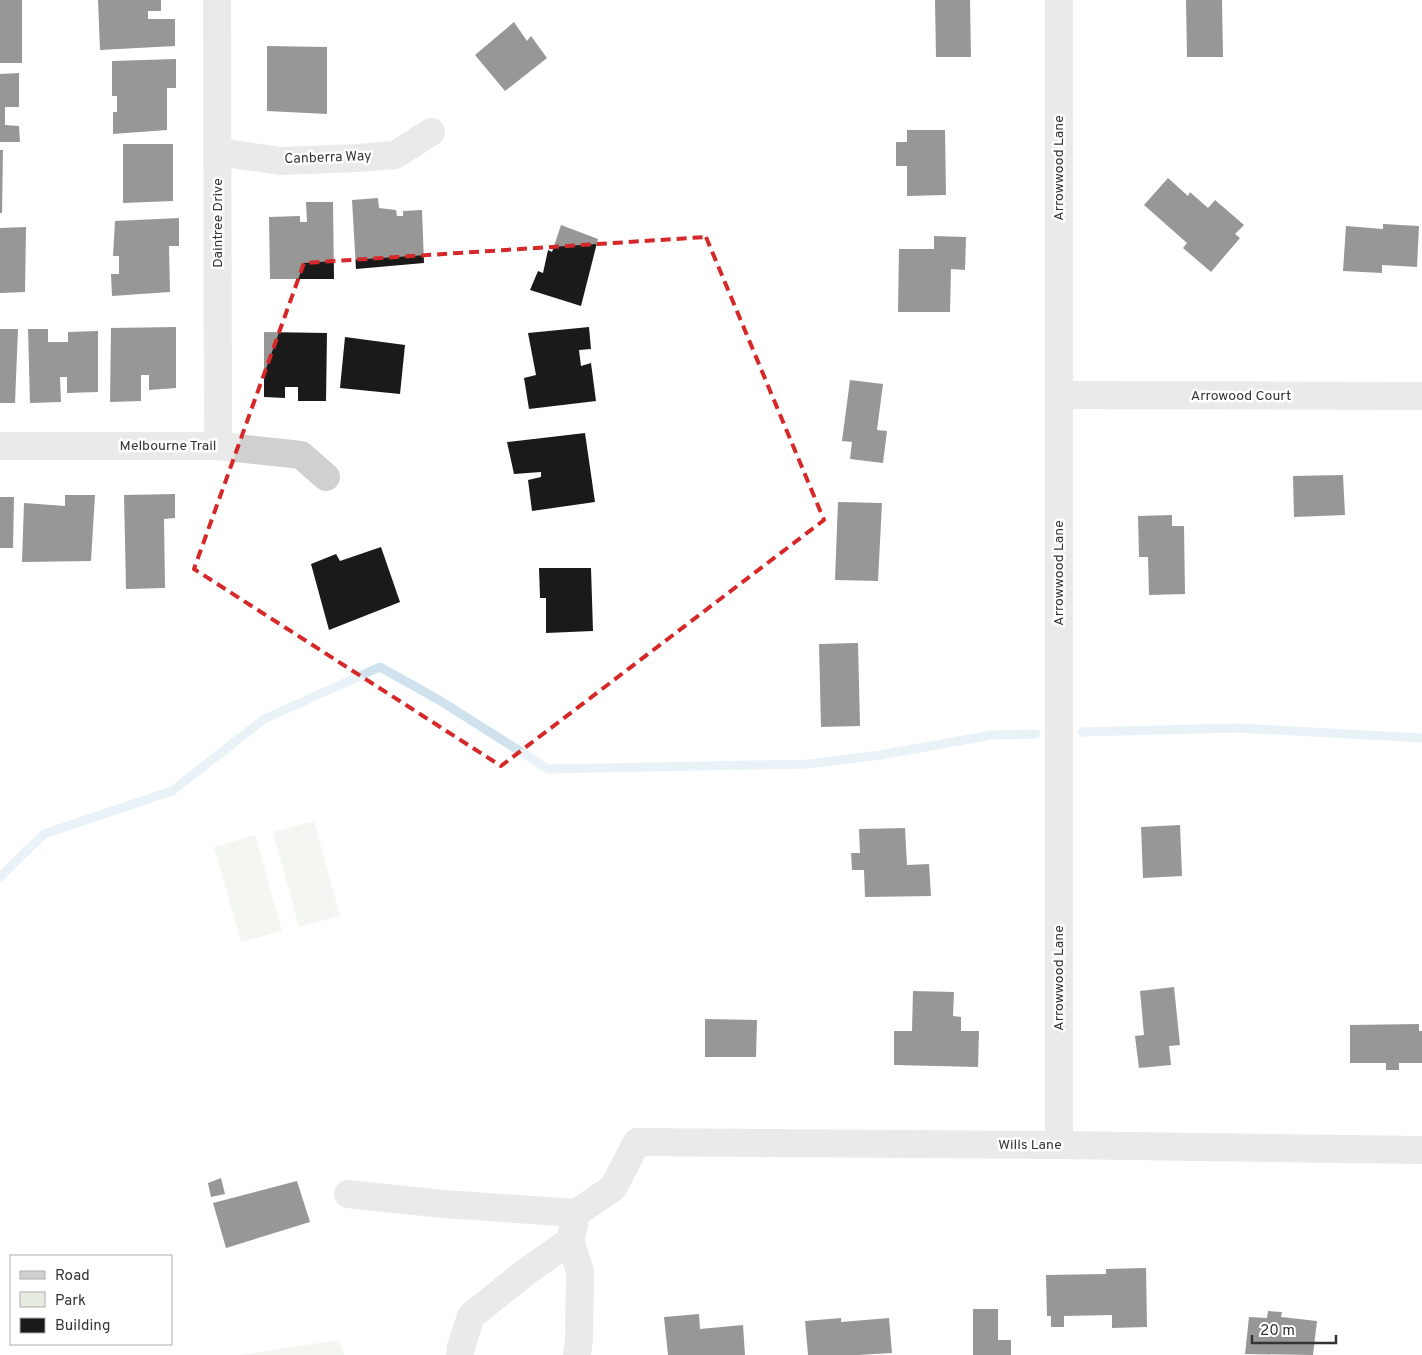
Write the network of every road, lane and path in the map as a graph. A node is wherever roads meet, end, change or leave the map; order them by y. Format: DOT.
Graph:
graph roads {
  1 [pos="217,0"];
  2 [pos="1059,0"];
  3 [pos="431,132"];
  4 [pos="218,152"];
  5 [pos="1059,395"];
  6 [pos="1422,396"];
  7 [pos="0,446"];
  8 [pos="218,446"];
  9 [pos="326,478"];
  10 [pos="1059,1145"];
  11 [pos="1422,1150"];
  12 [pos="348,1194"];
  13 [pos="576,1213"];
  14 [pos="570,1241"];
  15 [pos="460,1355"];
  16 [pos="576,1355"];
  1 -- 4 [label="street, Daintree Drive"];
  2 -- 5 [label="street, Arrowwood Lane"];
  3 -- 4 [label="street, Canberra Way"];
  4 -- 8 [label="street, Daintree Drive"];
  5 -- 6 [label="street, Arrowood Court"];
  5 -- 10 [label="street, Arrowwood Lane"];
  7 -- 8 [label="street, Melbourne Trail"];
  8 -- 9 [label="street, Melbourne Trail"];
  10 -- 11 [label="street, Wills Lane"];
  10 -- 13 [label="street, Wills Lane"];
  12 -- 13 [label="street"];
  13 -- 14 [label="street"];
  14 -- 15 [label="street"];
  14 -- 16 [label="street"];
}
